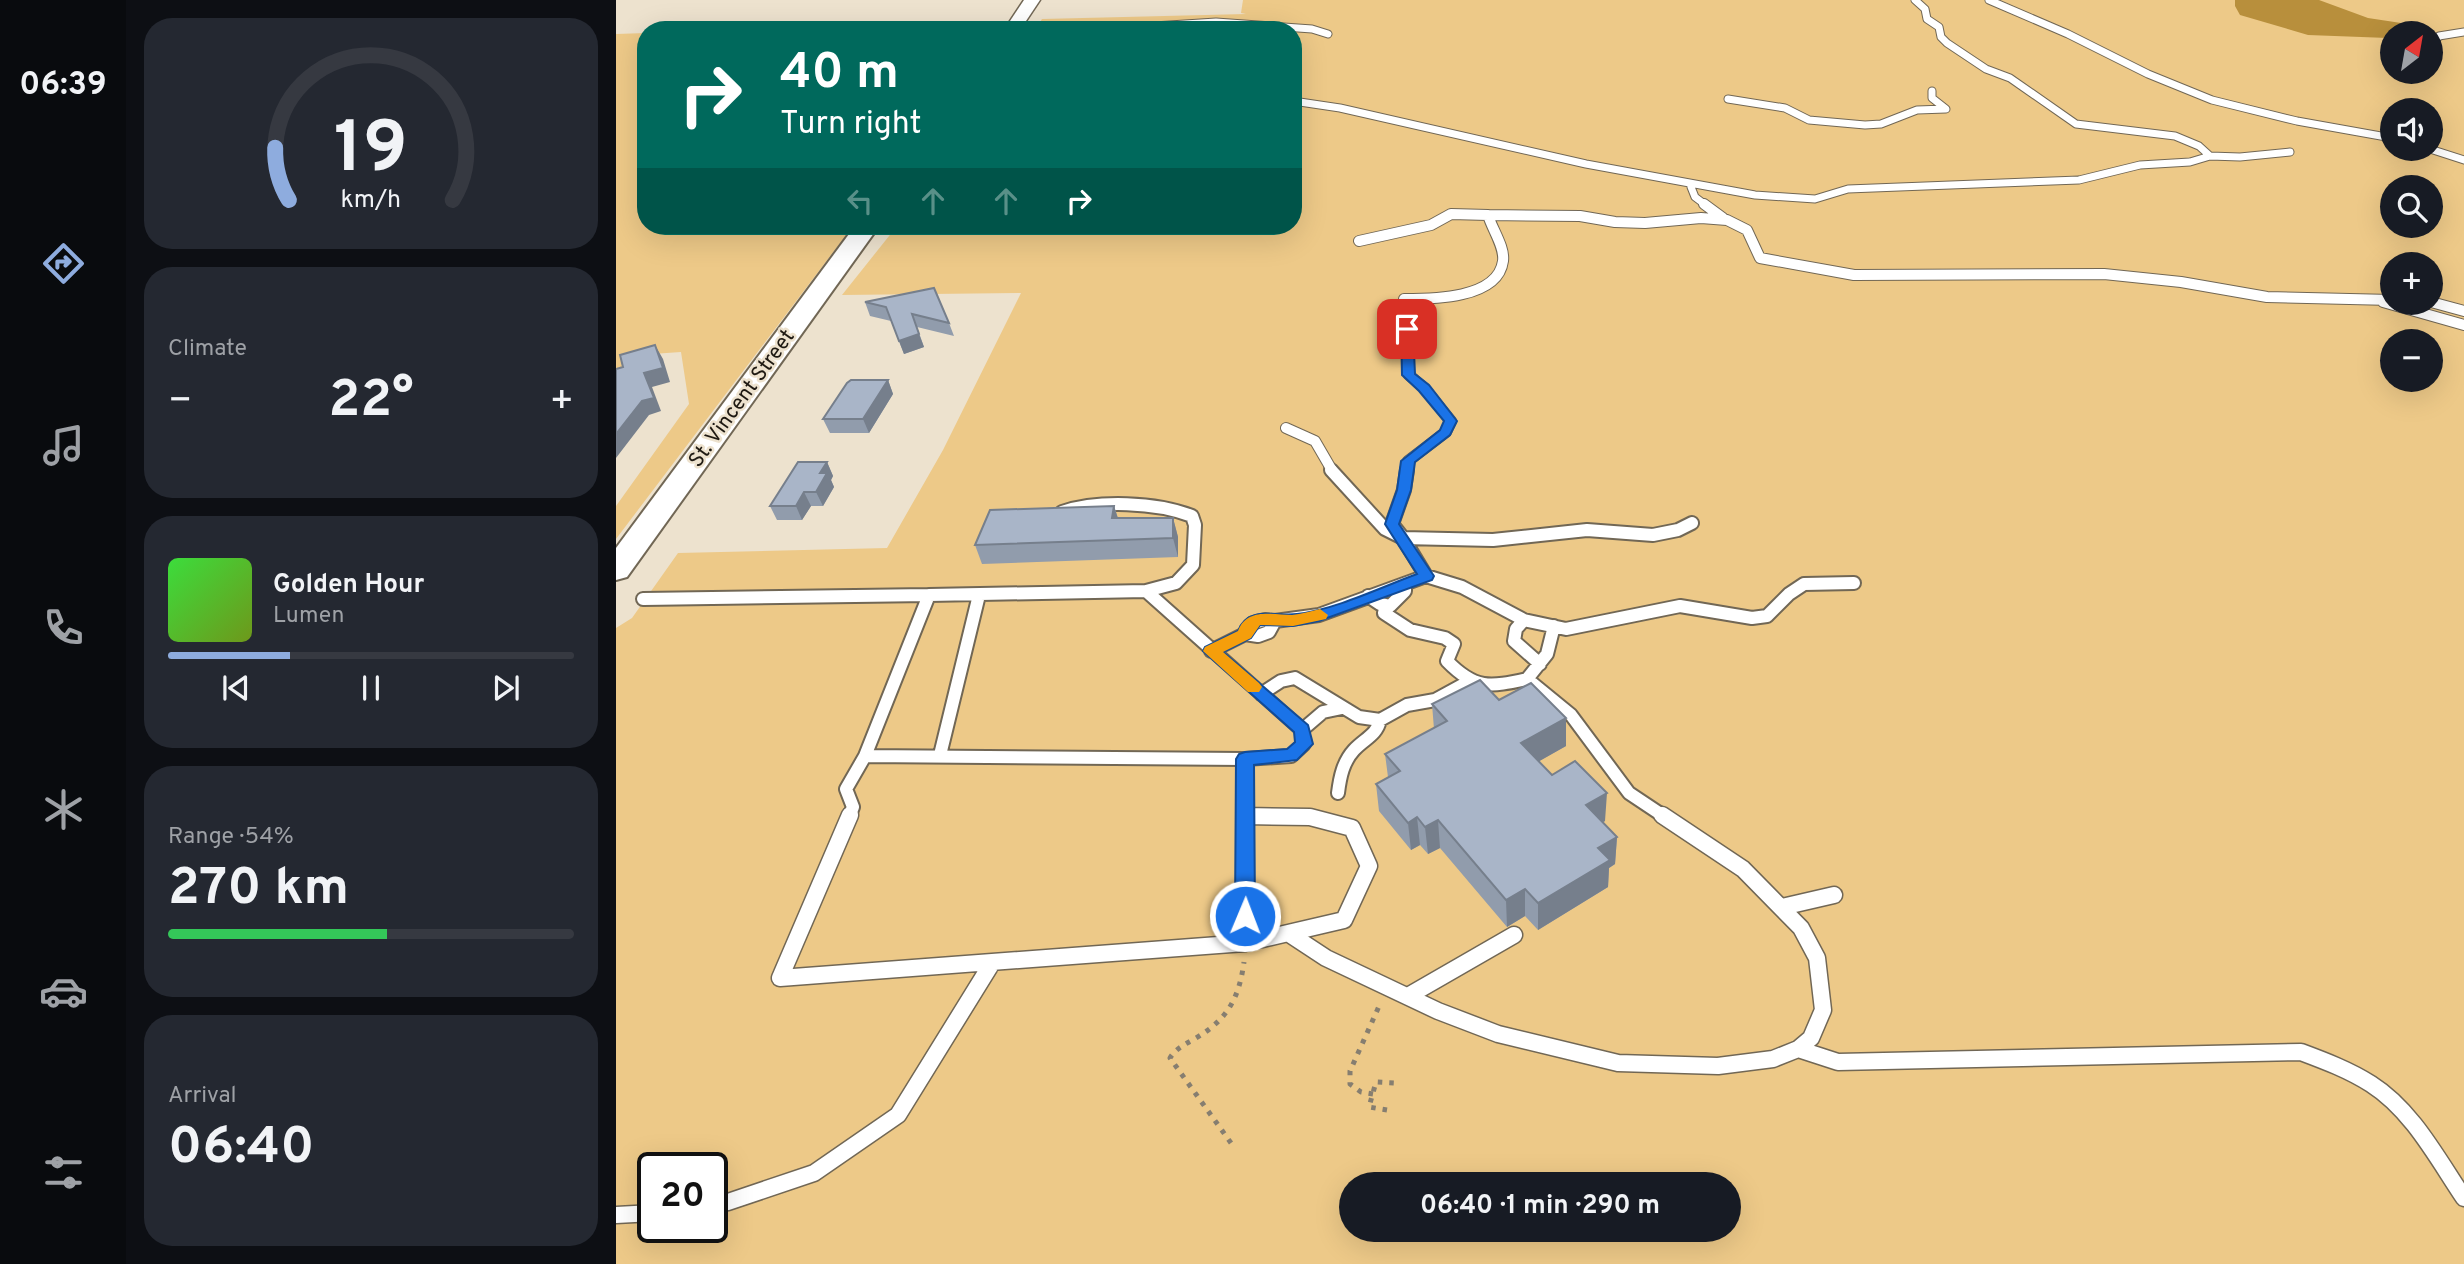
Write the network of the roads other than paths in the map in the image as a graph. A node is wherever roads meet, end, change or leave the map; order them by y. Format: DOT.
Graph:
graph roads {
  1 [pos="1032,0"];
  2 [pos="1916,0"];
  3 [pos="1989,0"];
  4 [pos="1018,21"];
  5 [pos="1302,29"];
  6 [pos="2464,32"];
  7 [pos="1328,34"];
  8 [pos="2443,35"];
  9 [pos="1932,91"];
  10 [pos="1728,99"];
  11 [pos="1302,102"];
  12 [pos="2380,136"];
  13 [pos="2290,152"];
  14 [pos="2443,153"];
  15 [pos="2210,156"];
  16 [pos="2464,160"];
  17 [pos="1690,187"];
  18 [pos="1488,215"];
  19 [pos="1727,219"];
  20 [pos="860,235"];
  21 [pos="1360,241"];
  22 [pos="2376,300"];
  23 [pos="2380,300"];
  24 [pos="2443,305"];
  25 [pos="2464,311"];
  26 [pos="2464,325"];
  27 [pos="1286,428"];
  28 [pos="1045,515"];
  29 [pos="1692,523"];
  30 [pos="1403,538"];
  31 [pos="616,570"];
  32 [pos="1426,576"];
  33 [pos="1854,583"];
  34 [pos="1405,584"];
  35 [pos="1146,592"];
  36 [pos="929,595"];
  37 [pos="979,595"];
  38 [pos="1368,596"];
  39 [pos="643,599"];
  40 [pos="1386,605"];
  41 [pos="1524,620"];
  42 [pos="1554,626"];
  43 [pos="1211,651"];
  44 [pos="1539,664"];
  45 [pos="1527,679"];
  46 [pos="1468,682"];
  47 [pos="1261,694"];
  48 [pos="1342,708"];
  49 [pos="1380,719"];
  50 [pos="1302,730"];
  51 [pos="865,755"];
  52 [pos="940,755"];
  53 [pos="1245,759"];
  54 [pos="1338,793"];
  55 [pos="1245,816"];
  56 [pos="1834,895"];
  57 [pos="1782,907"];
  58 [pos="1288,933"];
  59 [pos="1514,935"];
  60 [pos="1245,943"];
  61 [pos="992,963"];
  62 [pos="1408,996"];
  63 [pos="1798,1049"];
  64 [pos="2464,1198"];
  65 [pos="728,1202"];
  66 [pos="637,1214"];
  67 [pos="616,1215"];
  1 -- 4 [label="street"];
  2 -- 15 [label="lane"];
  3 -- 12 [label="lane"];
  5 -- 7 [label="lane"];
  6 -- 8 [label="lane"];
  9 -- 10 [label="lane"];
  11 -- 17 [label="lane"];
  13 -- 15 [label="lane"];
  14 -- 16 [label="lane"];
  15 -- 17 [label="lane"];
  17 -- 19 [label="lane"];
  18 -- 19 [label="lane"];
  18 -- 21 [label="lane"];
  18 -- 30 [label="lane"];
  19 -- 22 [label="lane"];
  20 -- 31 [label="main road, St. Vincent Street"];
  22 -- 23 [label="lane"];
  22 -- 26 [label="lane"];
  24 -- 25 [label="lane"];
  27 -- 30 [label="lane"];
  28 -- 35 [label="lane"];
  29 -- 30 [label="lane"];
  30 -- 32 [label="lane"];
  32 -- 34 [label="lane"];
  32 -- 41 [label="lane"];
  33 -- 42 [label="lane"];
  34 -- 38 [label="lane"];
  34 -- 40 [label="lane"];
  35 -- 37 [label="lane"];
  35 -- 43 [label="lane"];
  36 -- 37 [label="lane"];
  36 -- 39 [label="lane"];
  36 -- 51 [label="lane"];
  37 -- 52 [label="lane"];
  38 -- 40 [label="lane"];
  38 -- 43 [label="lane"];
  40 -- 46 [label="lane"];
  41 -- 42 [label="lane"];
  41 -- 44 [label="lane"];
  42 -- 44 [label="lane"];
  43 -- 47 [label="lane"];
  44 -- 45 [label="lane"];
  45 -- 46 [label="lane"];
  45 -- 57 [label="lane"];
  46 -- 49 [label="lane"];
  47 -- 48 [label="lane"];
  47 -- 50 [label="lane"];
  48 -- 49 [label="lane"];
  48 -- 50 [label="lane"];
  49 -- 54 [label="lane"];
  50 -- 53 [label="lane"];
  51 -- 52 [label="lane"];
  51 -- 61 [label="lane"];
  52 -- 53 [label="lane"];
  53 -- 55 [label="lane"];
  55 -- 58 [label="lane"];
  55 -- 60 [label="lane"];
  56 -- 57 [label="lane"];
  57 -- 63 [label="lane"];
  58 -- 60 [label="lane"];
  58 -- 62 [label="lane"];
  59 -- 62 [label="lane"];
  60 -- 61 [label="lane"];
  61 -- 65 [label="lane"];
  62 -- 63 [label="lane"];
  63 -- 64 [label="lane"];
  66 -- 67 [label="lane"];
}
